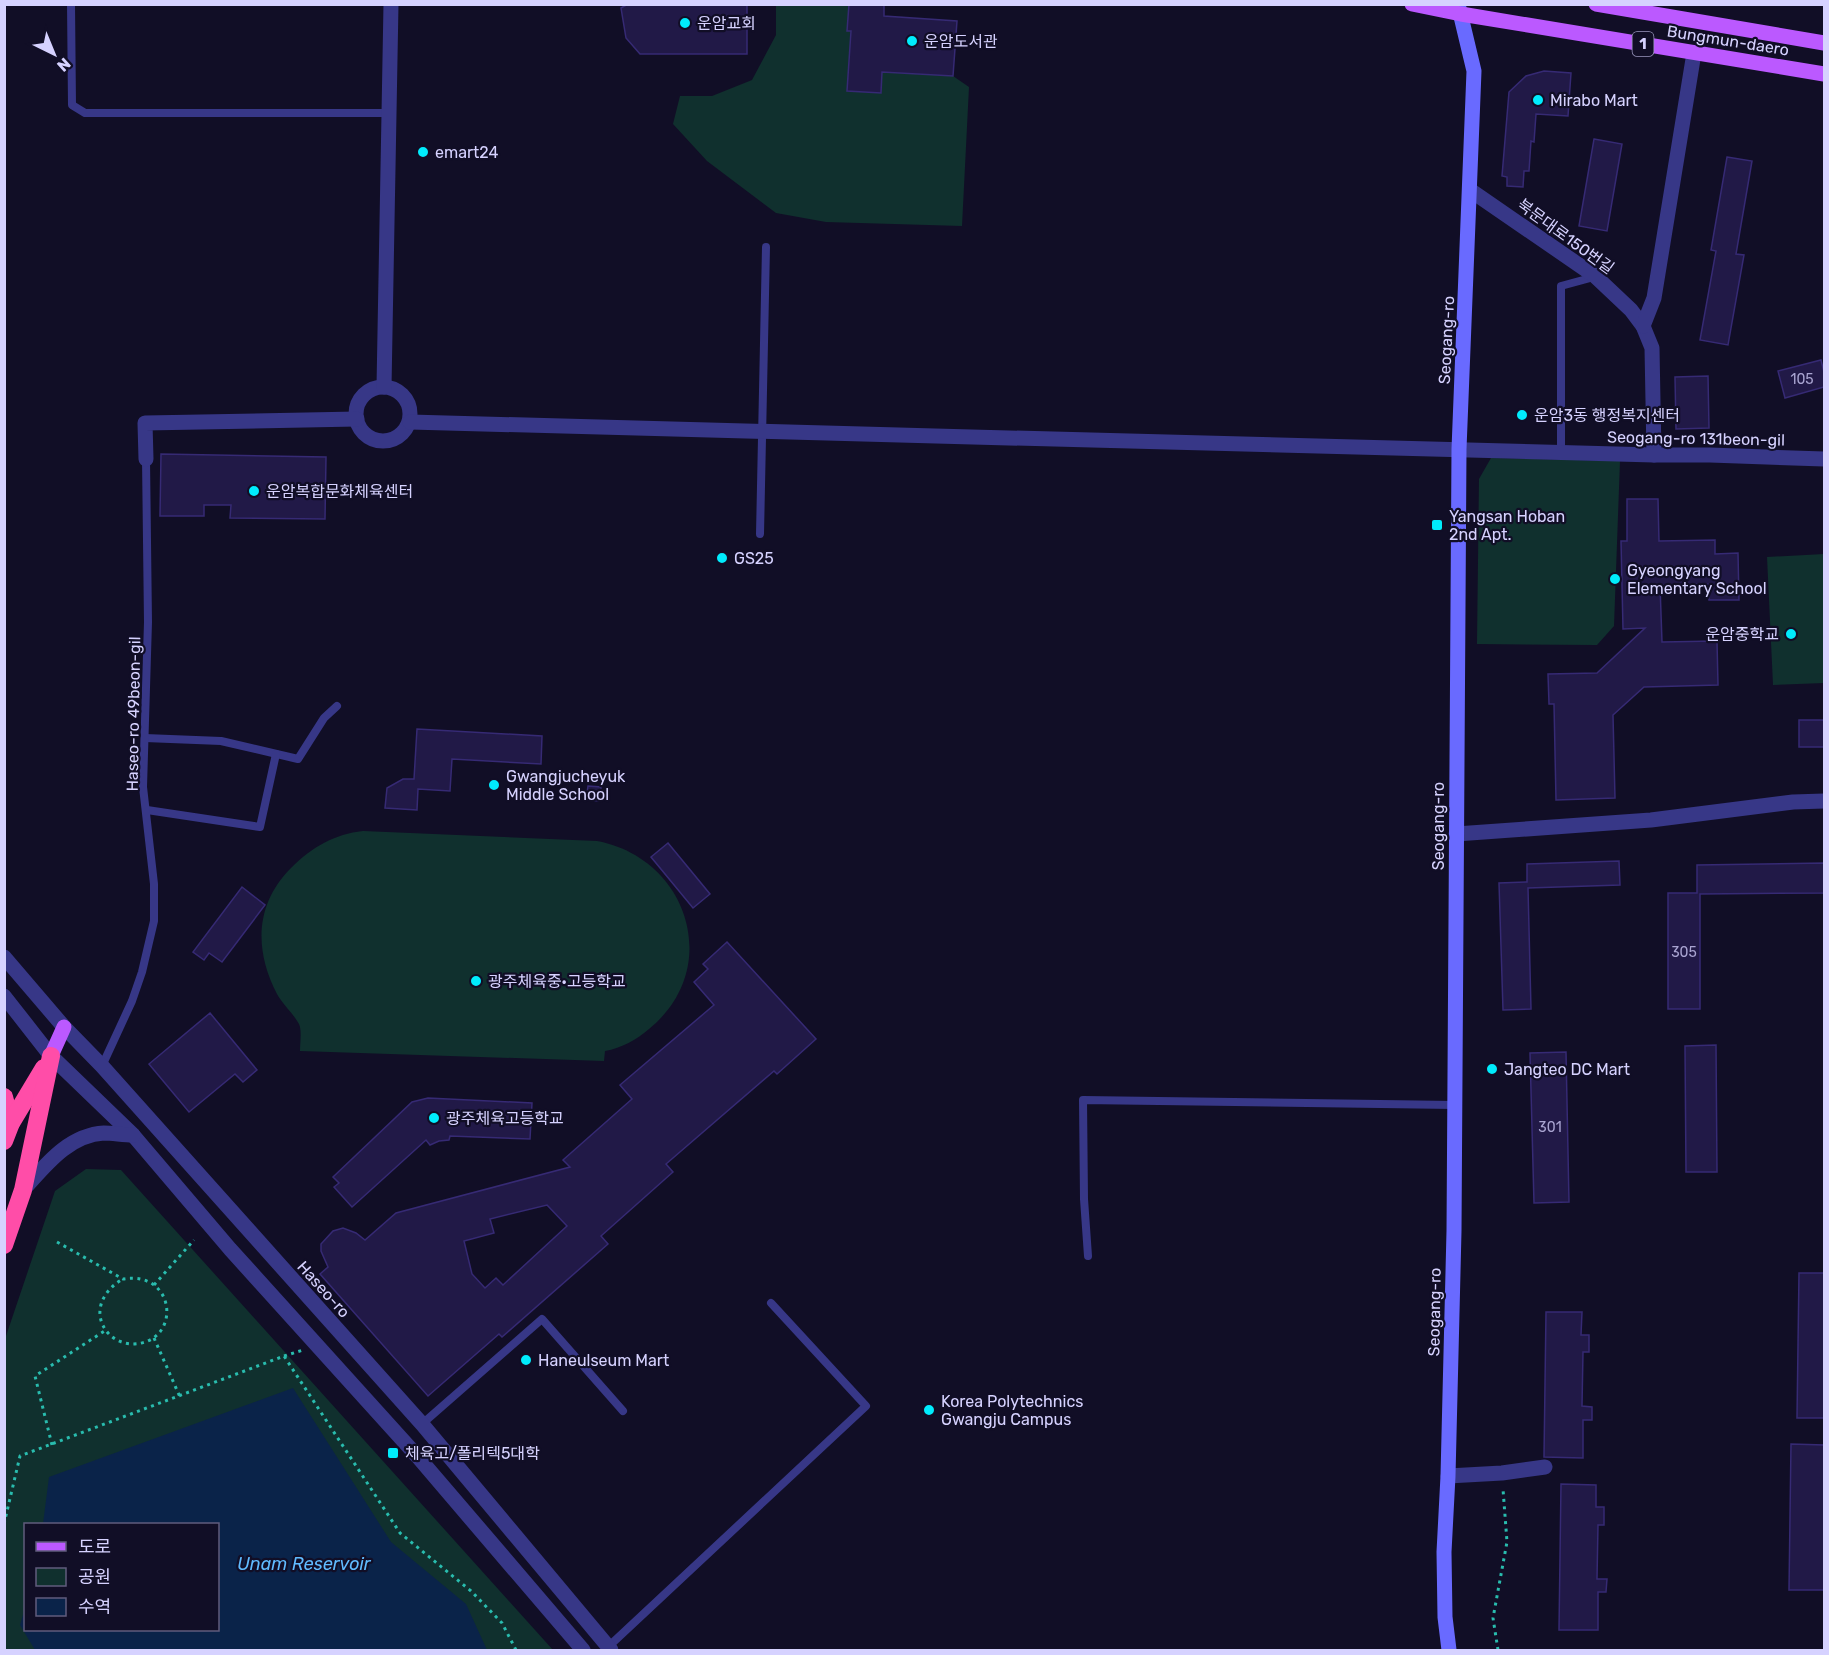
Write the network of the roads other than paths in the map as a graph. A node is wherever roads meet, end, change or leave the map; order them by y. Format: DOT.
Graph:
graph roads {
  1 [pos="71,4"];
  2 [pos="390,4"];
  3 [pos="1412,4"];
  4 [pos="1596,4"];
  5 [pos="1459,9"];
  6 [pos="1824,43"];
  7 [pos="1694,53"];
  8 [pos="1824,74"];
  9 [pos="389,113"];
  10 [pos="1470,190"];
  11 [pos="766,247"];
  12 [pos="1595,276"];
  13 [pos="1643,326"];
  14 [pos="384,387"];
  15 [pos="357,419"];
  16 [pos="410,422"];
  17 [pos="762,432"];
  18 [pos="1459,449"];
  19 [pos="1560,452"];
  20 [pos="1654,455"];
  21 [pos="146,459"];
  22 [pos="1824,459"];
  23 [pos="760,534"];
  24 [pos="337,706"];
  25 [pos="145,738"];
  26 [pos="276,754"];
  27 [pos="1824,801"];
  28 [pos="147,810"];
  29 [pos="1456,834"];
  30 [pos="4,957"];
  31 [pos="4,996"];
  32 [pos="64,1027"];
  33 [pos="51,1056"];
  34 [pos="102,1066"];
  35 [pos="4,1097"];
  36 [pos="1454,1105"];
  37 [pos="11,1123"];
  38 [pos="133,1135"];
  39 [pos="4,1141"];
  40 [pos="23,1190"];
  41 [pos="4,1245"];
  42 [pos="1088,1256"];
  43 [pos="771,1303"];
  44 [pos="623,1411"];
  45 [pos="422,1424"];
  46 [pos="1545,1467"];
  47 [pos="1448,1476"];
  48 [pos="609,1649"];
  49 [pos="583,1650"];
  50 [pos="1449,1650"];
  1 -- 9 [label="lane"];
  2 -- 9 [label="street"];
  3 -- 5 [label="main road, Bungmun-daero / 1"];
  4 -- 6 [label="main road, Bungmun-daero / 1"];
  5 -- 7 [label="main road, Bungmun-daero / 1"];
  5 -- 10 [label="main road, Seogang-ro"];
  7 -- 8 [label="main road, Bungmun-daero / 1"];
  7 -- 13 [label="street"];
  9 -- 14 [label="street"];
  10 -- 12 [label="street, 북문대로150번길"];
  10 -- 18 [label="main road, Seogang-ro"];
  11 -- 17 [label="lane"];
  12 -- 13 [label="street, 북문대로150번길"];
  12 -- 19 [label="lane"];
  13 -- 20 [label="street, 북문대로150번길"];
  14 -- 15 [label="street"];
  14 -- 16 [label="street"];
  15 -- 16 [label="street"];
  15 -- 21 [label="street"];
  16 -- 17 [label="street, Seogang-ro 131beon-gil"];
  17 -- 18 [label="street, Seogang-ro 131beon-gil"];
  17 -- 23 [label="lane"];
  18 -- 19 [label="street, Seogang-ro 131beon-gil"];
  18 -- 29 [label="main road, Seogang-ro"];
  19 -- 20 [label="street, Seogang-ro 131beon-gil"];
  20 -- 22 [label="street, Seogang-ro 131beon-gil"];
  21 -- 25 [label="lane, Haseo-ro 49beon-gil"];
  24 -- 26 [label="lane"];
  25 -- 26 [label="lane"];
  25 -- 28 [label="lane, Haseo-ro 49beon-gil"];
  26 -- 28 [label="lane"];
  27 -- 29 [label="street"];
  28 -- 34 [label="lane, Haseo-ro 49beon-gil"];
  29 -- 36 [label="main road, Seogang-ro"];
  30 -- 32 [label="street, Haseo-ro"];
  31 -- 33 [label="street"];
  32 -- 33 [label="main road"];
  32 -- 34 [label="street, Haseo-ro"];
  33 -- 37 [label="highway"];
  33 -- 38 [label="street"];
  33 -- 40 [label="highway"];
  34 -- 45 [label="street, Haseo-ro"];
  35 -- 37 [label="highway"];
  36 -- 42 [label="lane"];
  36 -- 47 [label="main road, Seogang-ro"];
  37 -- 39 [label="highway"];
  38 -- 40 [label="street"];
  38 -- 49 [label="street"];
  40 -- 41 [label="highway"];
  43 -- 48 [label="lane"];
  44 -- 45 [label="lane"];
  45 -- 48 [label="street, Haseo-ro"];
  46 -- 47 [label="street"];
  47 -- 50 [label="main road, Seogang-ro"];
}
